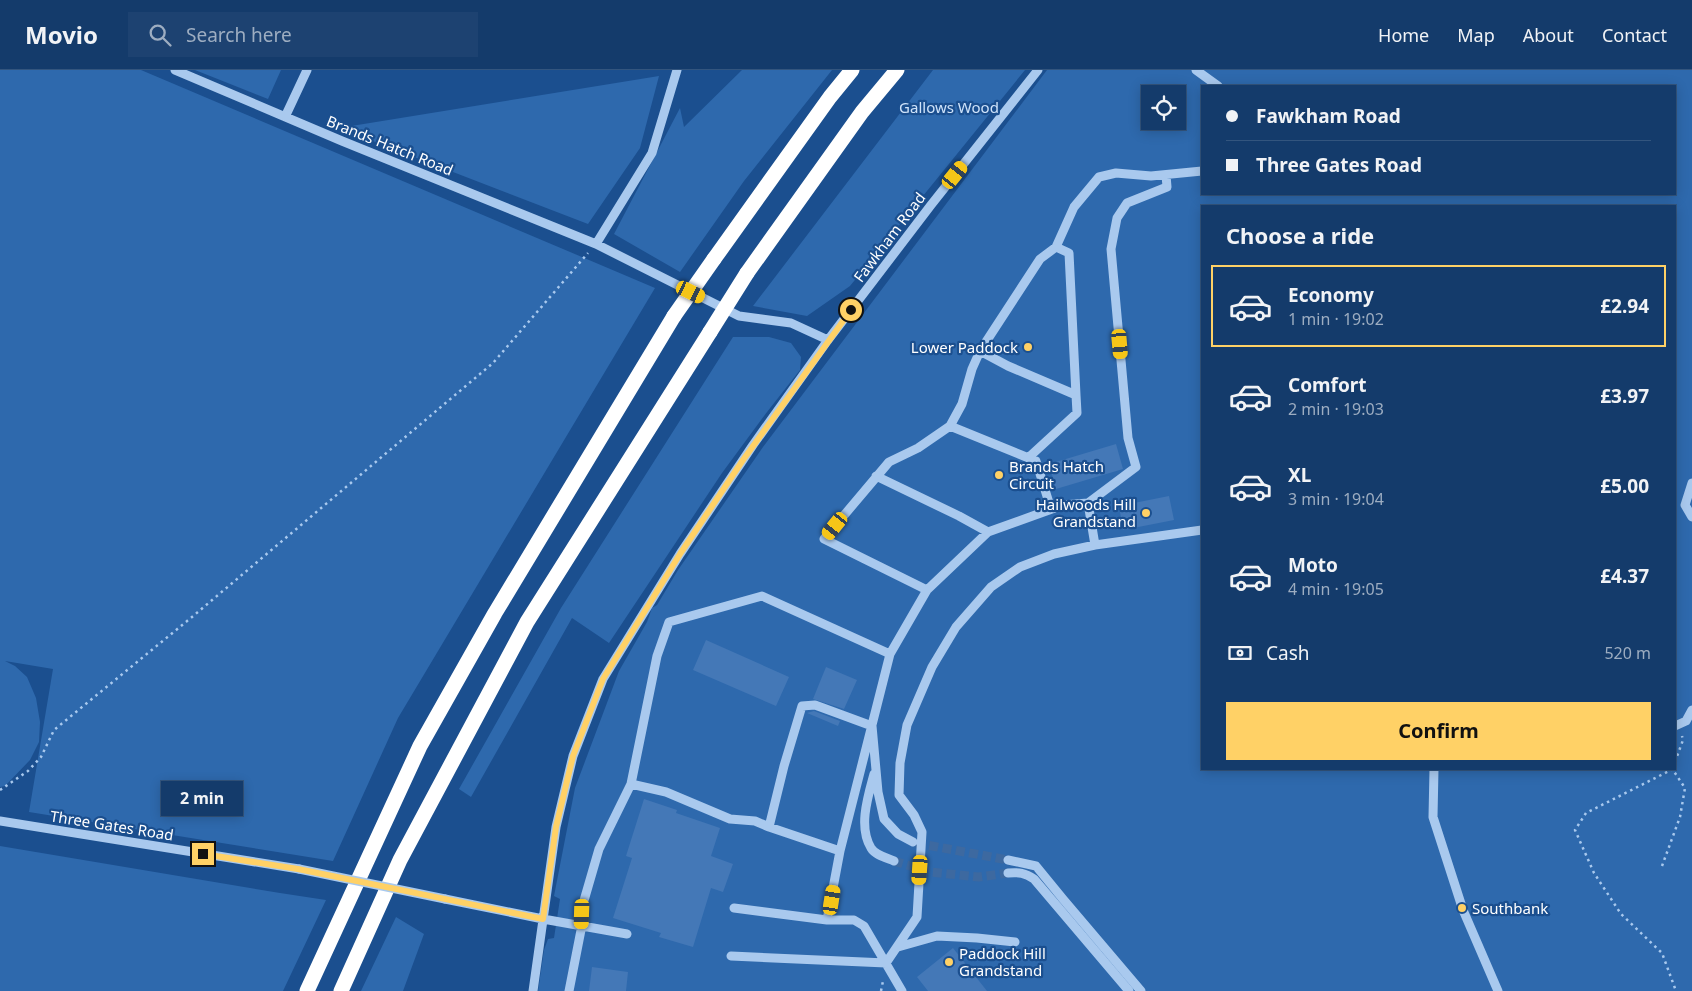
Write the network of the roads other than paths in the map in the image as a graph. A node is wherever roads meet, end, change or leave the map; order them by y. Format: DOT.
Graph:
graph roads {
  1 [pos="175,70"];
  2 [pos="307,70"];
  3 [pos="677,70"];
  4 [pos="852,70"];
  5 [pos="897,70"];
  6 [pos="1038,70"];
  7 [pos="1196,70"];
  8 [pos="1217,85"];
  9 [pos="285,117"];
  10 [pos="1201,170"];
  11 [pos="1166,175"];
  12 [pos="596,244"];
  13 [pos="1056,247"];
  14 [pos="828,340"];
  15 [pos="980,351"];
  16 [pos="1076,395"];
  17 [pos="950,426"];
  18 [pos="1028,458"];
  19 [pos="876,476"];
  20 [pos="1692,483"];
  21 [pos="1088,503"];
  22 [pos="1051,509"];
  23 [pos="1692,517"];
  24 [pos="1201,530"];
  25 [pos="988,532"];
  26 [pos="1095,545"];
  27 [pos="927,590"];
  28 [pos="890,654"];
  29 [pos="1692,710"];
  30 [pos="1677,725"];
  31 [pos="872,726"];
  32 [pos="876,766"];
  33 [pos="1434,770"];
  34 [pos="631,784"];
  35 [pos="0,821"];
  36 [pos="769,827"];
  37 [pos="913,842"];
  38 [pos="840,851"];
  39 [pos="1008,860"];
  40 [pos="894,861"];
  41 [pos="1008,873"];
  42 [pos="734,908"];
  43 [pos="543,919"];
  44 [pos="827,920"];
  45 [pos="582,925"];
  46 [pos="627,934"];
  47 [pos="1015,942"];
  48 [pos="898,947"];
  49 [pos="731,956"];
  50 [pos="886,963"];
  51 [pos="307,991"];
  52 [pos="341,991"];
  53 [pos="533,991"];
  54 [pos="569,991"];
  55 [pos="902,991"];
  56 [pos="1129,991"];
  57 [pos="1141,991"];
  58 [pos="1498,991"];
  1 -- 9 [label="street, Brands Hatch Road"];
  2 -- 9 [label="street"];
  3 -- 12 [label="street"];
  4 -- 51 [label="highway, bridge"];
  5 -- 52 [label="highway, bridge"];
  6 -- 14 [label="street, Fawkham Road"];
  7 -- 8 [label="street"];
  9 -- 12 [label="street, Brands Hatch Road"];
  10 -- 11 [label="street"];
  11 -- 13 [label="street"];
  11 -- 21 [label="street"];
  12 -- 14 [label="street"];
  13 -- 15 [label="street"];
  13 -- 16 [label="street"];
  14 -- 43 [label="street, Fawkham Road"];
  15 -- 16 [label="street"];
  15 -- 17 [label="street"];
  16 -- 18 [label="street"];
  17 -- 18 [label="street"];
  17 -- 19 [label="street"];
  18 -- 22 [label="street"];
  19 -- 25 [label="street"];
  19 -- 27 [label="street"];
  20 -- 23 [label="street"];
  21 -- 22 [label="street"];
  21 -- 26 [label="street"];
  22 -- 25 [label="street"];
  24 -- 26 [label="street"];
  25 -- 27 [label="street"];
  26 -- 48 [label="street"];
  27 -- 28 [label="street"];
  28 -- 31 [label="street"];
  28 -- 34 [label="street"];
  29 -- 30 [label="street"];
  31 -- 32 [label="street"];
  31 -- 36 [label="street"];
  31 -- 38 [label="street"];
  32 -- 37 [label="street"];
  32 -- 40 [label="street"];
  33 -- 58 [label="street"];
  34 -- 36 [label="street"];
  34 -- 45 [label="street"];
  35 -- 43 [label="street, Three Gates Road, bridge"];
  36 -- 38 [label="street"];
  38 -- 44 [label="street"];
  39 -- 57 [label="street"];
  41 -- 56 [label="street"];
  42 -- 44 [label="street"];
  43 -- 45 [label="street, Three Gates Road"];
  43 -- 53 [label="street, Fawkham Road"];
  44 -- 50 [label="street"];
  45 -- 46 [label="street, Three Gates Road"];
  45 -- 54 [label="street"];
  47 -- 48 [label="street"];
  48 -- 50 [label="street"];
  49 -- 50 [label="street"];
  50 -- 55 [label="street"];
}
